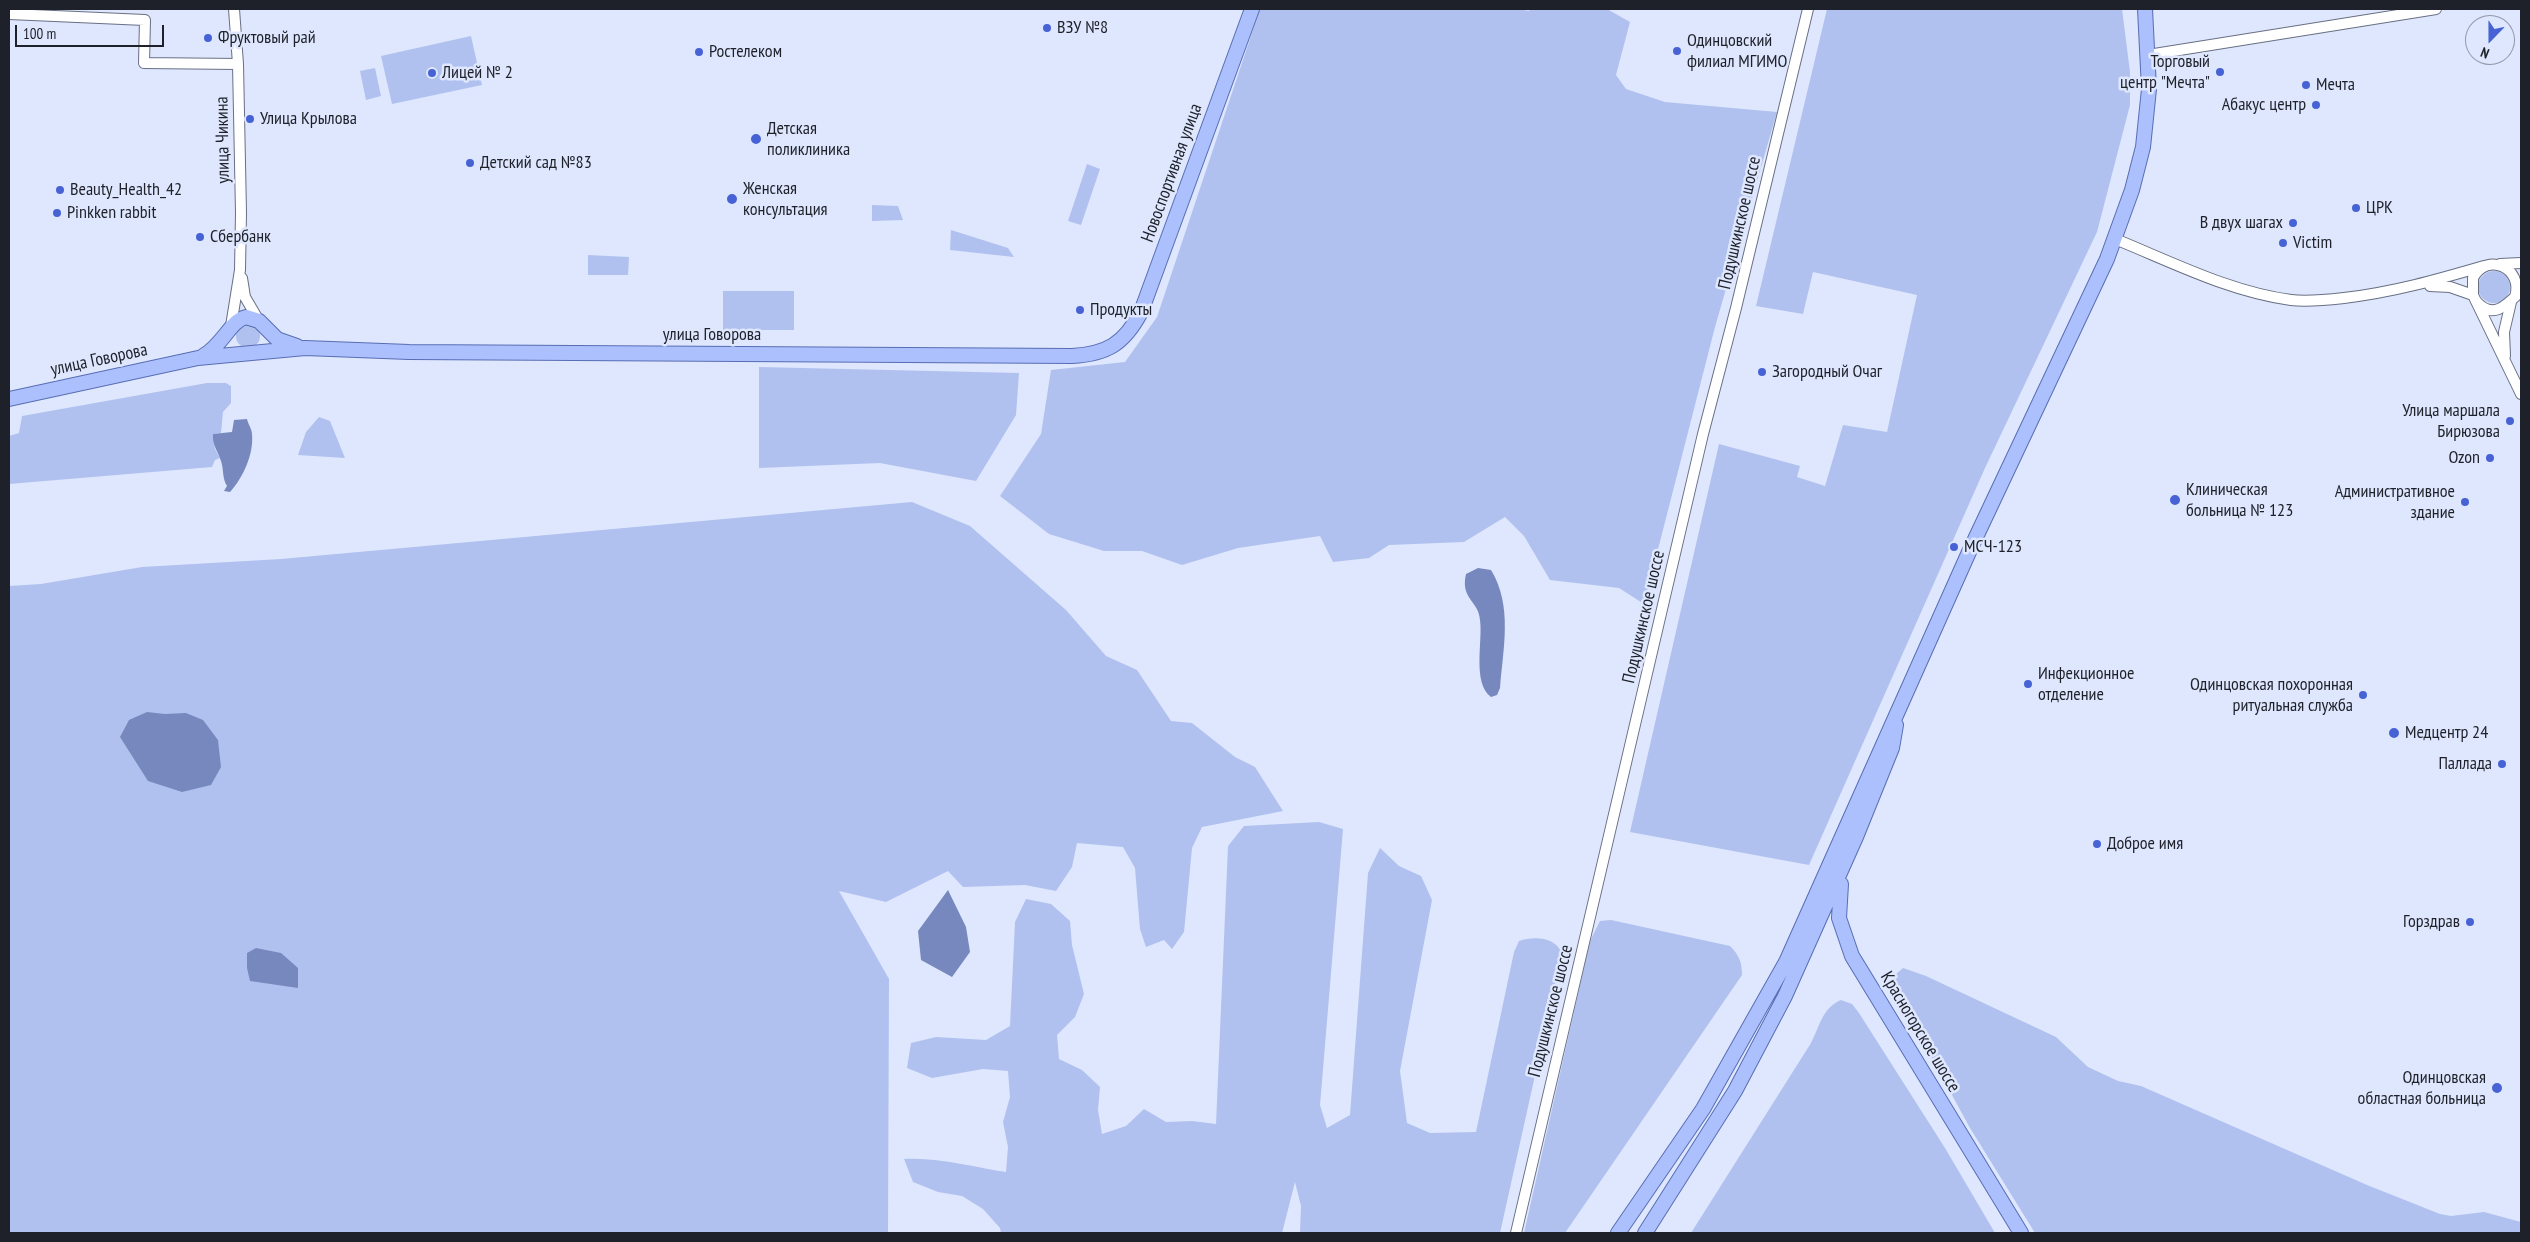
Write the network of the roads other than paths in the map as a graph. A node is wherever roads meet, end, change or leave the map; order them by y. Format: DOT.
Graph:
graph roads {
  1 [pos="234,9"];
  2 [pos="1252,9"];
  3 [pos="1808,9"];
  4 [pos="2145,9"];
  5 [pos="2436,9"];
  6 [pos="9,14"];
  7 [pos="2148,55"];
  8 [pos="238,64"];
  9 [pos="2116,238"];
  10 [pos="2521,263"];
  11 [pos="2496,264"];
  12 [pos="2484,266"];
  13 [pos="240,270"];
  14 [pos="2416,286"];
  15 [pos="2473,297"];
  16 [pos="2516,297"];
  17 [pos="261,323"];
  18 [pos="230,329"];
  19 [pos="1117,344"];
  20 [pos="305,348"];
  21 [pos="250,352"];
  22 [pos="198,358"];
  23 [pos="2505,360"];
  24 [pos="2521,394"];
  25 [pos="9,399"];
  26 [pos="1902,700"];
  27 [pos="1856,837"];
  28 [pos="1516,1233"];
  29 [pos="1618,1233"];
  30 [pos="1645,1233"];
  31 [pos="2021,1233"];
  1 -- 8 [label="street, улица Чикина"];
  2 -- 19 [label="main road, Новоспортивная улица"];
  3 -- 28 [label="street, Подушкинское шоссе"];
  4 -- 7 [label="main road"];
  5 -- 7 [label="street"];
  6 -- 8 [label="street"];
  7 -- 9 [label="main road"];
  8 -- 13 [label="street, улица Чикина"];
  9 -- 14 [label="street"];
  9 -- 26 [label="main road"];
  10 -- 11 [label="street"];
  11 -- 12 [label="street"];
  11 -- 16 [label="street"];
  12 -- 14 [label="street"];
  12 -- 15 [label="street"];
  13 -- 17 [label="street, улица Чикина"];
  13 -- 18 [label="street, улица Чикина"];
  14 -- 15 [label="street"];
  15 -- 16 [label="street"];
  15 -- 23 [label="street"];
  16 -- 23 [label="street"];
  17 -- 18 [label="main road, улица Говорова"];
  17 -- 20 [label="main road, улица Говорова"];
  17 -- 21 [label="main road"];
  18 -- 21 [label="main road"];
  18 -- 22 [label="main road, улица Говорова"];
  19 -- 20 [label="main road, улица Говорова"];
  20 -- 21 [label="main road, улица Говорова"];
  21 -- 22 [label="main road, улица Говорова"];
  22 -- 25 [label="main road, улица Говорова"];
  23 -- 24 [label="street"];
  26 -- 27 [label="main road"];
  26 -- 29 [label="main road"];
  27 -- 30 [label="main road"];
  27 -- 31 [label="main road, Красногорское шоссе"];
}
